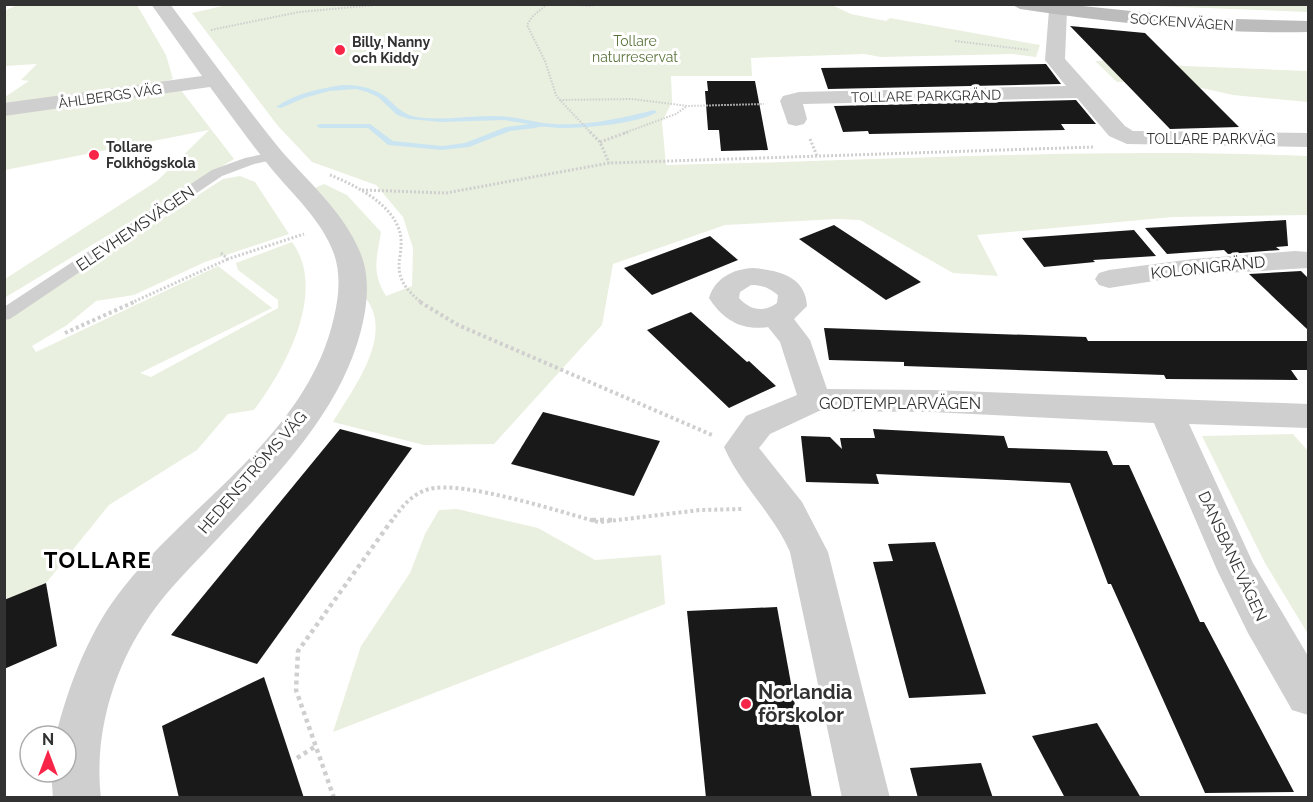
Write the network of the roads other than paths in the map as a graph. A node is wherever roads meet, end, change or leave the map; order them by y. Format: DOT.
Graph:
graph roads {
  1 [pos="160,4"];
  2 [pos="1020,4"];
  3 [pos="1058,10"];
  4 [pos="1308,27"];
  5 [pos="215,80"];
  6 [pos="1081,92"];
  7 [pos="4,110"];
  8 [pos="793,111"];
  9 [pos="1308,140"];
  10 [pos="273,156"];
  11 [pos="1308,260"];
  12 [pos="1109,279"];
  13 [pos="4,315"];
  14 [pos="776,317"];
  15 [pos="816,400"];
  16 [pos="1166,412"];
  17 [pos="1306,419"];
  18 [pos="1308,695"];
  19 [pos="77,798"];
  20 [pos="866,798"];
  1 -- 5 [label="street, HEDENSTRÖMS VÄG"];
  2 -- 3 [label="street, SOCKENVÄGEN"];
  3 -- 4 [label="street, SOCKENVÄGEN"];
  3 -- 6 [label="street, TOLLARE PARKVÄG"];
  5 -- 7 [label="street, ÅHLBERGS VÄG"];
  5 -- 10 [label="street, HEDENSTRÖMS VÄG"];
  6 -- 8 [label="street, TOLLARE PARKGRÄND"];
  6 -- 9 [label="street, TOLLARE PARKVÄG"];
  10 -- 13 [label="lane, ELEVHEMSVÄGEN"];
  10 -- 19 [label="street, HEDENSTRÖMS VÄG"];
  11 -- 12 [label="street, KOLONIGRÄND"];
  14 -- 15 [label="street"];
  15 -- 16 [label="street, GODTEMPLARVÄGEN"];
  15 -- 20 [label="street, GODTEMPLARVÄGEN"];
  16 -- 17 [label="street, GODTEMPLARVÄGEN"];
  16 -- 18 [label="street, DANSBANEVÄGEN"];
}
